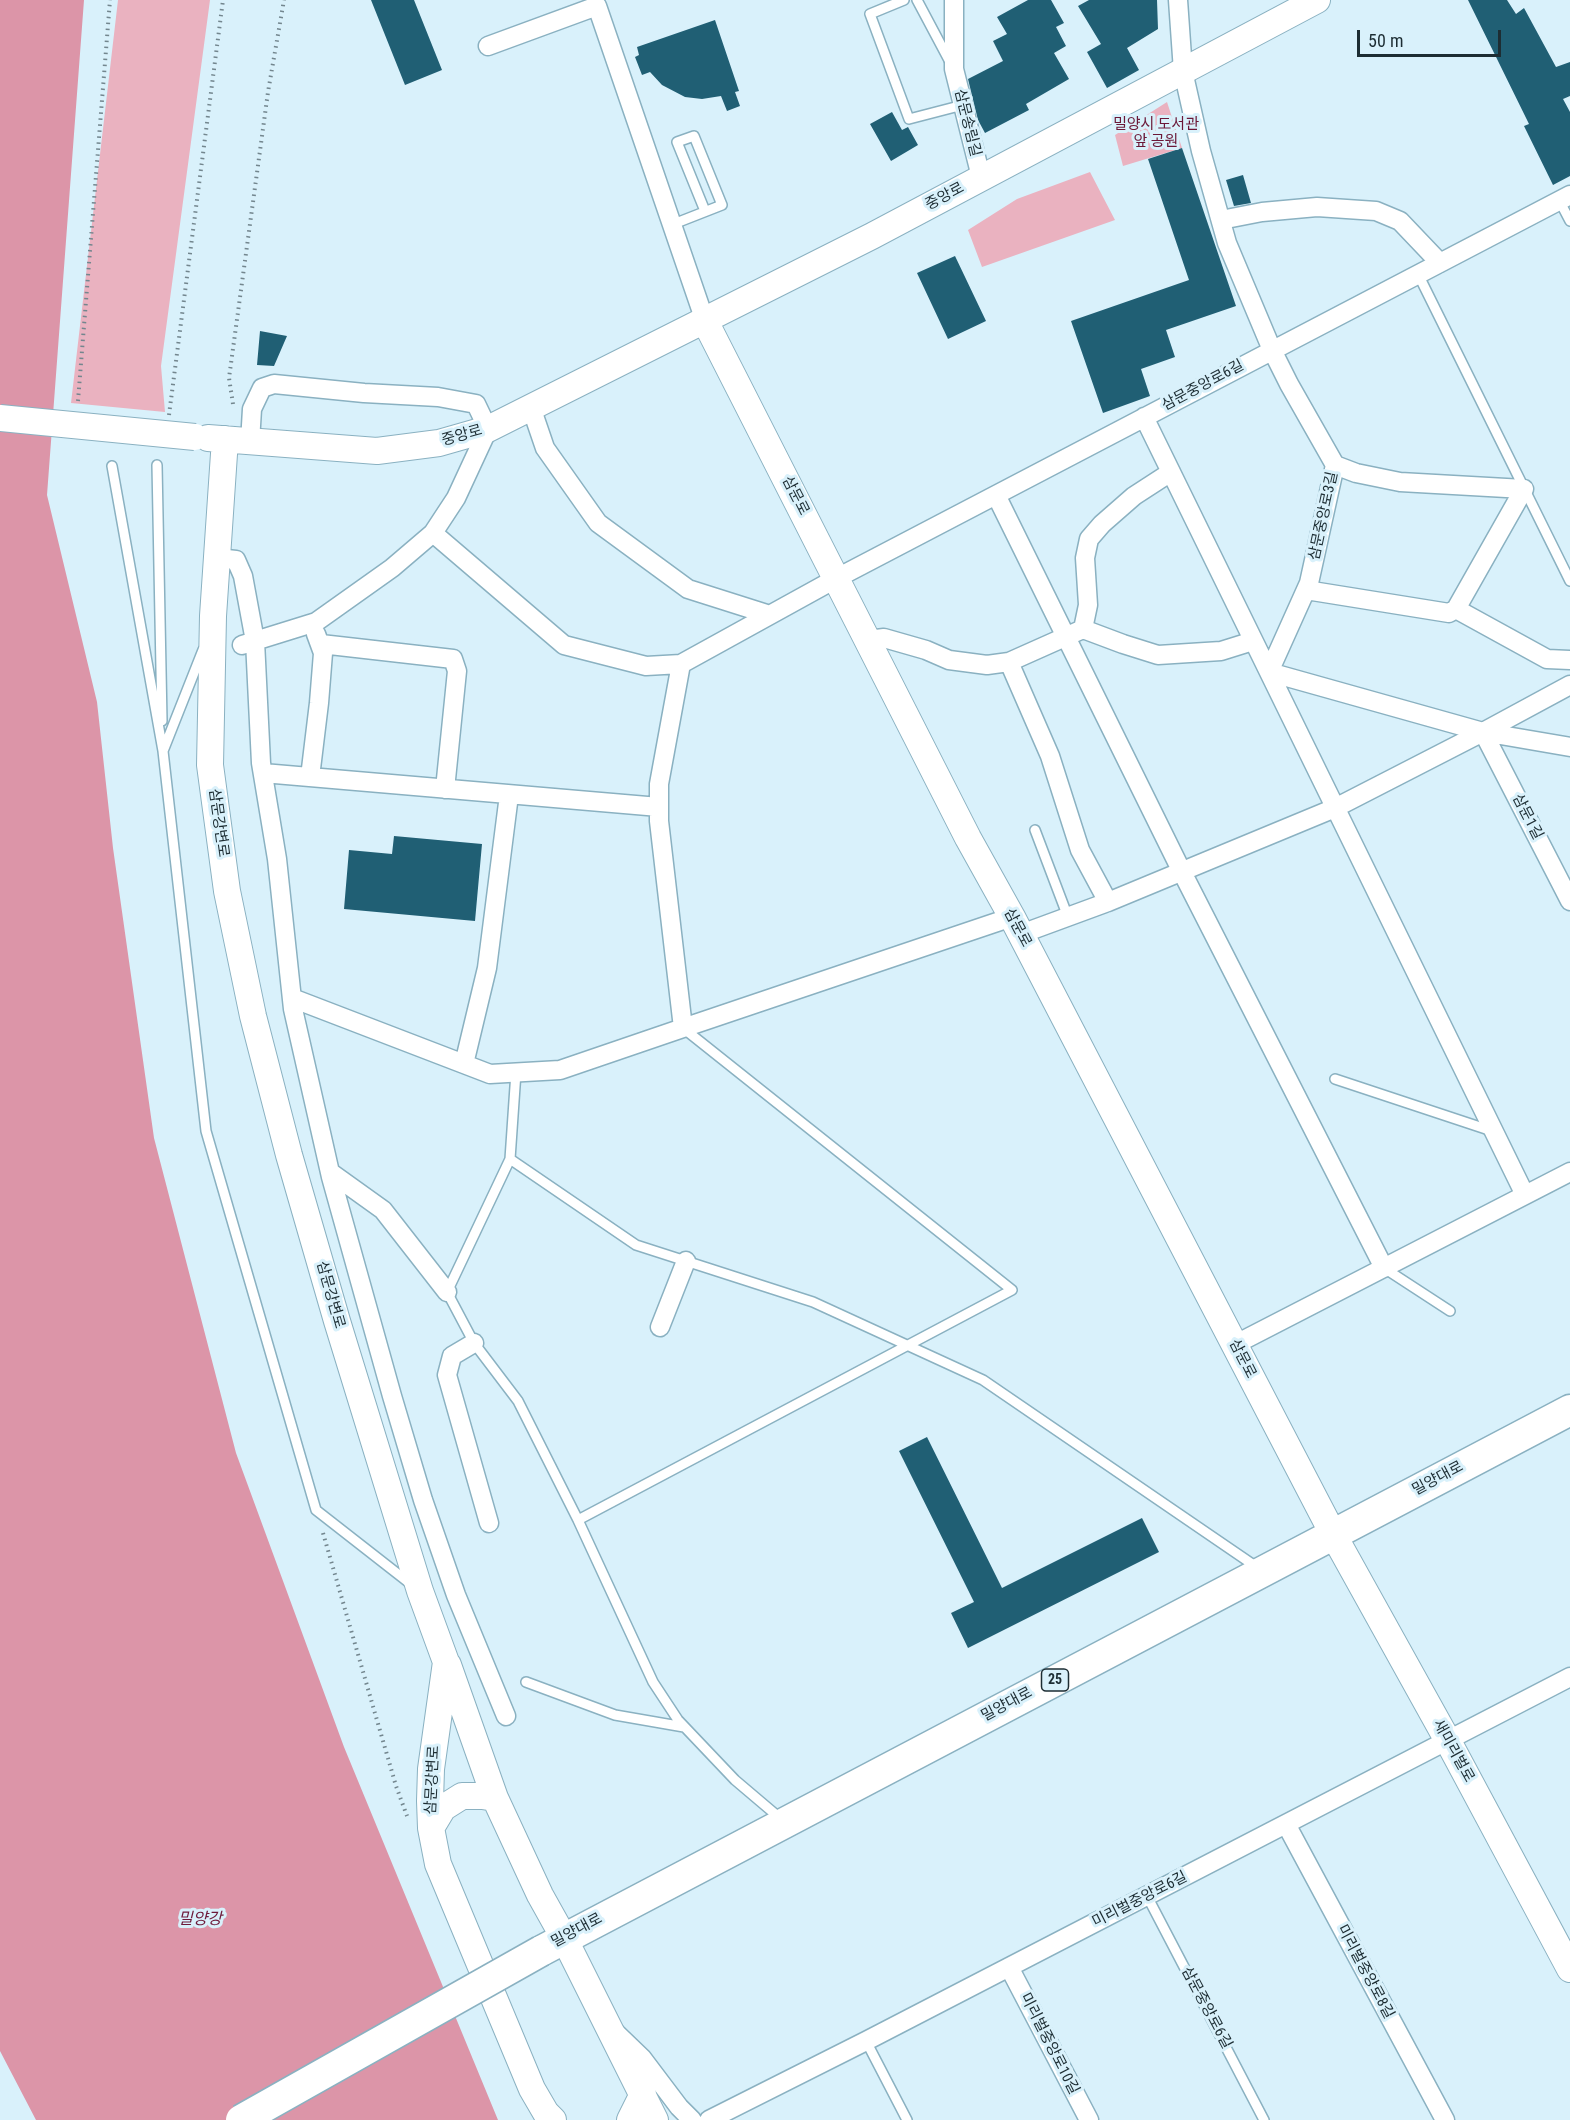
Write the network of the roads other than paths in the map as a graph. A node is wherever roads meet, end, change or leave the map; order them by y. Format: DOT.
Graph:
graph roads {
  1 [pos="904,0"];
  2 [pos="917,0"];
  3 [pos="954,0"];
  4 [pos="1178,0"];
  5 [pos="1317,0"];
  6 [pos="488,46"];
  7 [pos="954,69"];
  8 [pos="1183,71"];
  9 [pos="963,105"];
  10 [pos="981,177"];
  11 [pos="1565,197"];
  12 [pos="705,211"];
  13 [pos="1221,220"];
  14 [pos="1570,221"];
  15 [pos="671,225"];
  16 [pos="1440,263"];
  17 [pos="1418,274"];
  18 [pos="705,321"];
  19 [pos="1272,350"];
  20 [pos="531,407"];
  21 [pos="1144,417"];
  22 [pos="0,418"];
  23 [pos="488,429"];
  24 [pos="238,440"];
  25 [pos="157,465"];
  26 [pos="1335,465"];
  27 [pos="112,466"];
  28 [pos="1171,472"];
  29 [pos="1524,489"];
  30 [pos="996,495"];
  31 [pos="433,533"];
  32 [pos="217,558"];
  33 [pos="837,578"];
  34 [pos="1570,581"];
  35 [pos="1306,590"];
  36 [pos="1455,609"];
  37 [pos="770,615"];
  38 [pos="311,623"];
  39 [pos="213,627"];
  40 [pos="1083,629"];
  41 [pos="1066,636"];
  42 [pos="868,640"];
  43 [pos="1253,640"];
  44 [pos="249,643"];
  45 [pos="321,644"];
  46 [pos="1570,660"];
  47 [pos="1009,662"];
  48 [pos="681,664"];
  49 [pos="1269,672"];
  50 [pos="1570,685"];
  51 [pos="1483,732"];
  52 [pos="1570,747"];
  53 [pos="163,751"];
  54 [pos="263,773"];
  55 [pos="310,777"];
  56 [pos="445,789"];
  57 [pos="509,795"];
  58 [pos="659,807"];
  59 [pos="1335,808"];
  60 [pos="1035,830"];
  61 [pos="1182,872"];
  62 [pos="1570,901"];
  63 [pos="1108,902"];
  64 [pos="1068,917"];
  65 [pos="1016,926"];
  66 [pos="292,998"];
  67 [pos="683,1028"];
  68 [pos="464,1064"];
  69 [pos="516,1072"];
  70 [pos="1335,1079"];
  71 [pos="1494,1132"];
  72 [pos="510,1159"];
  73 [pos="330,1172"];
  74 [pos="1570,1172"];
  75 [pos="1524,1195"];
  76 [pos="686,1261"];
  77 [pos="1384,1268"];
  78 [pos="447,1292"];
  79 [pos="1450,1311"];
  80 [pos="660,1327"];
  81 [pos="474,1343"];
  82 [pos="908,1345"];
  83 [pos="1234,1345"];
  84 [pos="1570,1410"];
  85 [pos="578,1520"];
  86 [pos="489,1523"];
  87 [pos="1333,1534"];
  88 [pos="1263,1571"];
  89 [pos="420,1591"];
  90 [pos="446,1662"];
  91 [pos="1570,1677"];
  92 [pos="526,1682"];
  93 [pos="506,1716"];
  94 [pos="685,1727"];
  95 [pos="1448,1741"];
  96 [pos="495,1798"];
  97 [pos="785,1822"];
  98 [pos="1286,1824"];
  99 [pos="431,1828"];
  100 [pos="1147,1896"];
  101 [pos="552,1944"];
  102 [pos="1009,1967"];
  103 [pos="1570,1969"];
  104 [pos="608,2026"];
  105 [pos="866,2041"];
  106 [pos="643,2094"];
  107 [pos="1441,2119"];
  108 [pos="241,2120"];
  109 [pos="553,2120"];
  110 [pos="630,2120"];
  111 [pos="655,2120"];
  112 [pos="692,2120"];
  113 [pos="709,2120"];
  114 [pos="907,2120"];
  115 [pos="1089,2120"];
  116 [pos="1264,2120"];
  1 -- 9 [label="lane"];
  2 -- 7 [label="lane, 삼문송림길"];
  3 -- 7 [label="street, 삼문송림길"];
  4 -- 8 [label="street"];
  5 -- 8 [label="street, 중앙로"];
  6 -- 15 [label="street"];
  7 -- 9 [label="street, 삼문송림길"];
  8 -- 10 [label="street, 중앙로"];
  8 -- 13 [label="street, 삼문중앙로3길"];
  9 -- 10 [label="street, 삼문송림길"];
  10 -- 18 [label="street, 중앙로"];
  11 -- 14 [label="lane"];
  11 -- 16 [label="street, 삼문중앙로6길"];
  12 -- 12 [label="lane"];
  12 -- 15 [label="lane"];
  13 -- 16 [label="street"];
  13 -- 19 [label="street, 삼문중앙로3길"];
  15 -- 18 [label="street"];
  16 -- 17 [label="street, 삼문중앙로6길"];
  17 -- 19 [label="street, 삼문중앙로6길"];
  17 -- 29 [label="lane"];
  18 -- 20 [label="street, 중앙로"];
  18 -- 33 [label="street, 삼문로"];
  19 -- 21 [label="street, 삼문중앙로6길"];
  19 -- 26 [label="street, 삼문중앙로3길"];
  20 -- 23 [label="street, 중앙로"];
  20 -- 37 [label="street"];
  21 -- 28 [label="street"];
  21 -- 30 [label="street, 삼문중앙로6길"];
  22 -- 24 [label="street, 중앙로, bridge"];
  23 -- 24 [label="street, 중앙로"];
  23 -- 24 [label="street"];
  23 -- 31 [label="street"];
  24 -- 32 [label="street, 삼문강변로"];
  25 -- 53 [label="lane"];
  26 -- 29 [label="street"];
  26 -- 35 [label="street, 삼문중앙로3길"];
  27 -- 53 [label="lane"];
  28 -- 40 [label="street"];
  28 -- 43 [label="street"];
  29 -- 34 [label="lane"];
  29 -- 36 [label="street"];
  30 -- 33 [label="street, 삼문중앙로6길"];
  30 -- 41 [label="street"];
  31 -- 38 [label="street"];
  31 -- 48 [label="street"];
  32 -- 39 [label="street, 삼문강변로"];
  32 -- 44 [label="street"];
  33 -- 37 [label="street, 삼문중앙로6길"];
  33 -- 42 [label="street, 삼문로"];
  35 -- 36 [label="street"];
  35 -- 49 [label="street, 삼문중앙로3길"];
  36 -- 46 [label="street"];
  37 -- 48 [label="street, 삼문중앙로6길"];
  38 -- 44 [label="street"];
  38 -- 45 [label="street"];
  39 -- 53 [label="lane"];
  39 -- 89 [label="street, 삼문강변로"];
  40 -- 41 [label="street"];
  40 -- 43 [label="street"];
  41 -- 47 [label="street"];
  41 -- 61 [label="street"];
  42 -- 47 [label="street"];
  42 -- 65 [label="street, 삼문로"];
  43 -- 49 [label="street"];
  44 -- 54 [label="street"];
  45 -- 55 [label="street"];
  45 -- 56 [label="street"];
  47 -- 63 [label="street"];
  48 -- 58 [label="street"];
  49 -- 51 [label="street"];
  49 -- 59 [label="street"];
  50 -- 51 [label="street"];
  51 -- 52 [label="street"];
  51 -- 59 [label="street"];
  51 -- 62 [label="street, 삼문1길"];
  53 -- 89 [label="lane"];
  54 -- 55 [label="street"];
  54 -- 66 [label="street"];
  55 -- 56 [label="street"];
  56 -- 57 [label="street"];
  57 -- 58 [label="street"];
  57 -- 68 [label="street"];
  58 -- 67 [label="street"];
  59 -- 61 [label="street"];
  59 -- 71 [label="street"];
  60 -- 64 [label="lane"];
  61 -- 63 [label="street"];
  61 -- 77 [label="street"];
  63 -- 64 [label="street"];
  64 -- 65 [label="street"];
  65 -- 67 [label="street"];
  65 -- 83 [label="street, 삼문로"];
  66 -- 68 [label="street"];
  66 -- 73 [label="street"];
  67 -- 69 [label="street"];
  67 -- 82 [label="lane"];
  68 -- 69 [label="street"];
  69 -- 72 [label="lane"];
  70 -- 71 [label="lane"];
  71 -- 75 [label="street"];
  72 -- 76 [label="lane"];
  72 -- 78 [label="lane"];
  73 -- 78 [label="street"];
  73 -- 93 [label="street"];
  74 -- 75 [label="street"];
  75 -- 77 [label="street"];
  76 -- 80 [label="street"];
  76 -- 82 [label="lane"];
  77 -- 79 [label="lane"];
  77 -- 83 [label="street"];
  78 -- 81 [label="lane"];
  81 -- 85 [label="lane"];
  81 -- 86 [label="street"];
  82 -- 85 [label="lane"];
  82 -- 88 [label="lane"];
  83 -- 87 [label="street, 삼문로"];
  84 -- 87 [label="main road, 밀양대로 / 25"];
  85 -- 94 [label="lane"];
  87 -- 88 [label="main road, 밀양대로 / 25"];
  87 -- 95 [label="street, 새미리벌로"];
  88 -- 97 [label="main road, 밀양대로 / 25"];
  89 -- 90 [label="street, 삼문강변로"];
  90 -- 96 [label="street"];
  90 -- 99 [label="street, 삼문강변로"];
  91 -- 95 [label="street, 미리벌중앙로6길"];
  92 -- 94 [label="lane"];
  94 -- 97 [label="lane"];
  95 -- 98 [label="street, 미리벌중앙로6길"];
  95 -- 103 [label="street, 새미리벌로"];
  96 -- 99 [label="street"];
  96 -- 101 [label="street"];
  97 -- 101 [label="main road, 밀양대로 / 25"];
  98 -- 100 [label="street, 미리벌중앙로6길"];
  98 -- 107 [label="street, 미리벌중앙로8길"];
  99 -- 109 [label="street, 삼문강변로"];
  100 -- 102 [label="street, 미리벌중앙로6길"];
  100 -- 116 [label="lane, 삼문중앙로6길"];
  101 -- 104 [label="street"];
  101 -- 108 [label="main road, 밀양대로, bridge"];
  102 -- 105 [label="street, 미리벌중앙로6길"];
  102 -- 115 [label="street, 미리벌중앙로10길"];
  104 -- 106 [label="street"];
  104 -- 112 [label="street"];
  105 -- 113 [label="street, 미리벌중앙로6길"];
  105 -- 114 [label="lane"];
  106 -- 110 [label="street"];
  106 -- 111 [label="street"];
}
